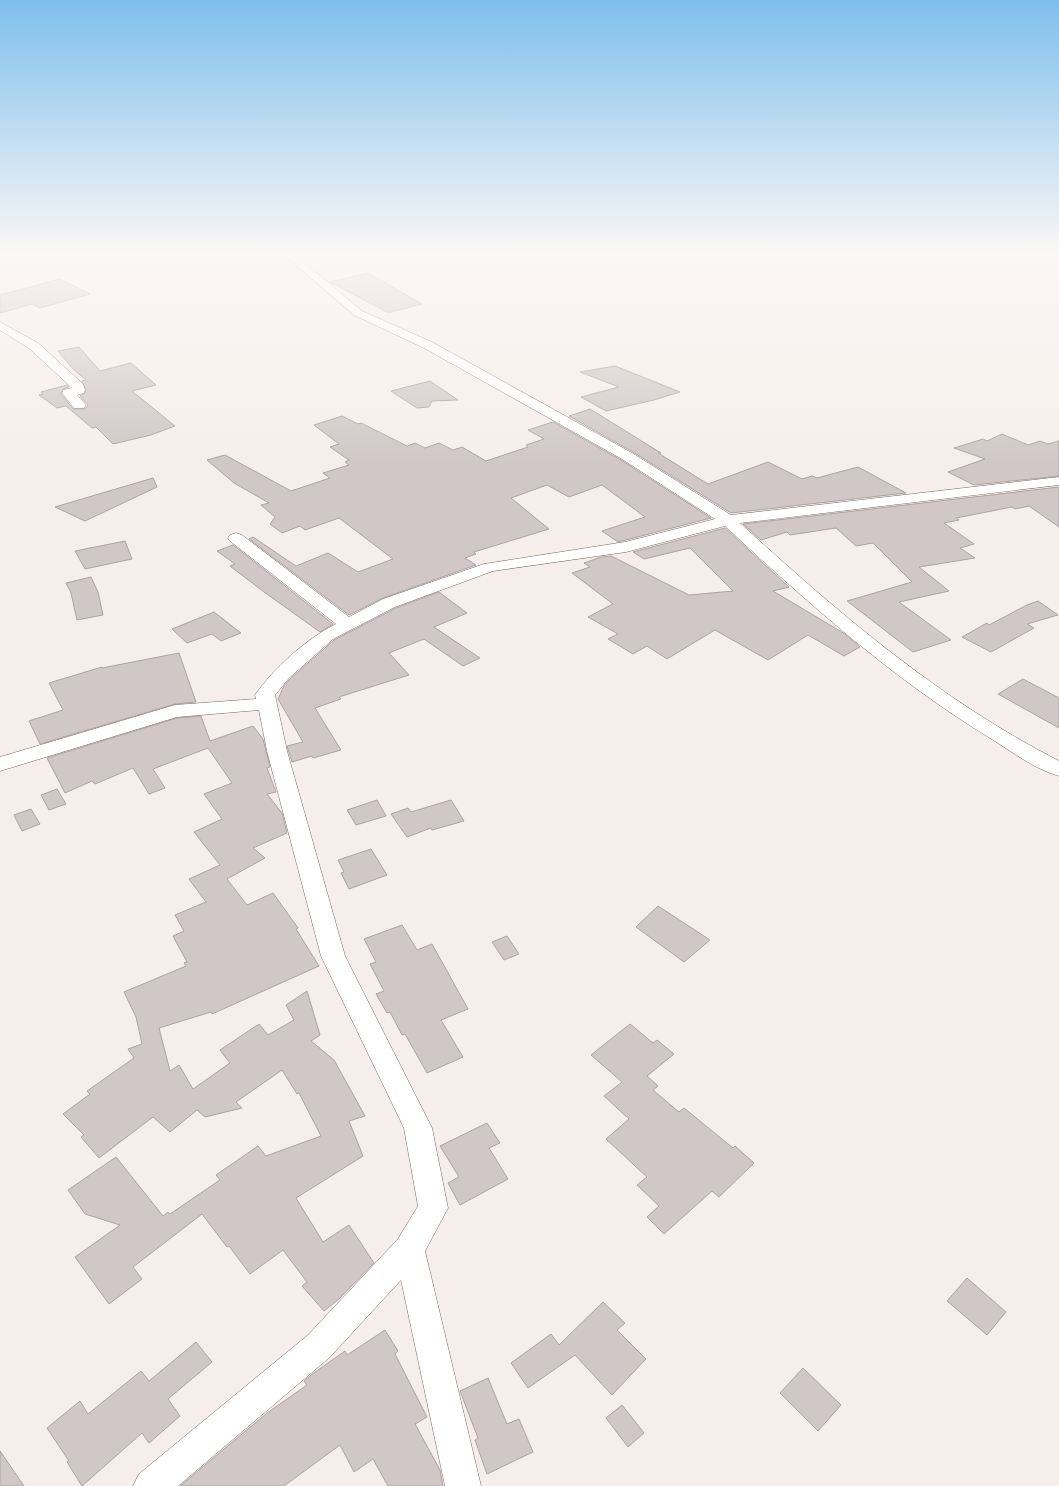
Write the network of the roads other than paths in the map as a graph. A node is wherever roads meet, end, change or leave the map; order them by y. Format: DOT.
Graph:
graph roads {
  1 [pos="378,322"];
  2 [pos="0,325"];
  3 [pos="78,405"];
  4 [pos="1059,481"];
  5 [pos="728,520"];
  6 [pos="236,538"];
  7 [pos="347,624"];
  8 [pos="267,704"];
  9 [pos="0,764"];
  10 [pos="1059,769"];
  11 [pos="409,1249"];
  12 [pos="151,1486"];
  13 [pos="464,1486"];
  1 -- 5 [label="street"];
  2 -- 3 [label="street"];
  4 -- 5 [label="street"];
  5 -- 7 [label="street"];
  5 -- 10 [label="street"];
  6 -- 7 [label="street"];
  7 -- 8 [label="street"];
  8 -- 9 [label="street"];
  8 -- 11 [label="street"];
  11 -- 12 [label="street"];
  11 -- 13 [label="street"];
}
